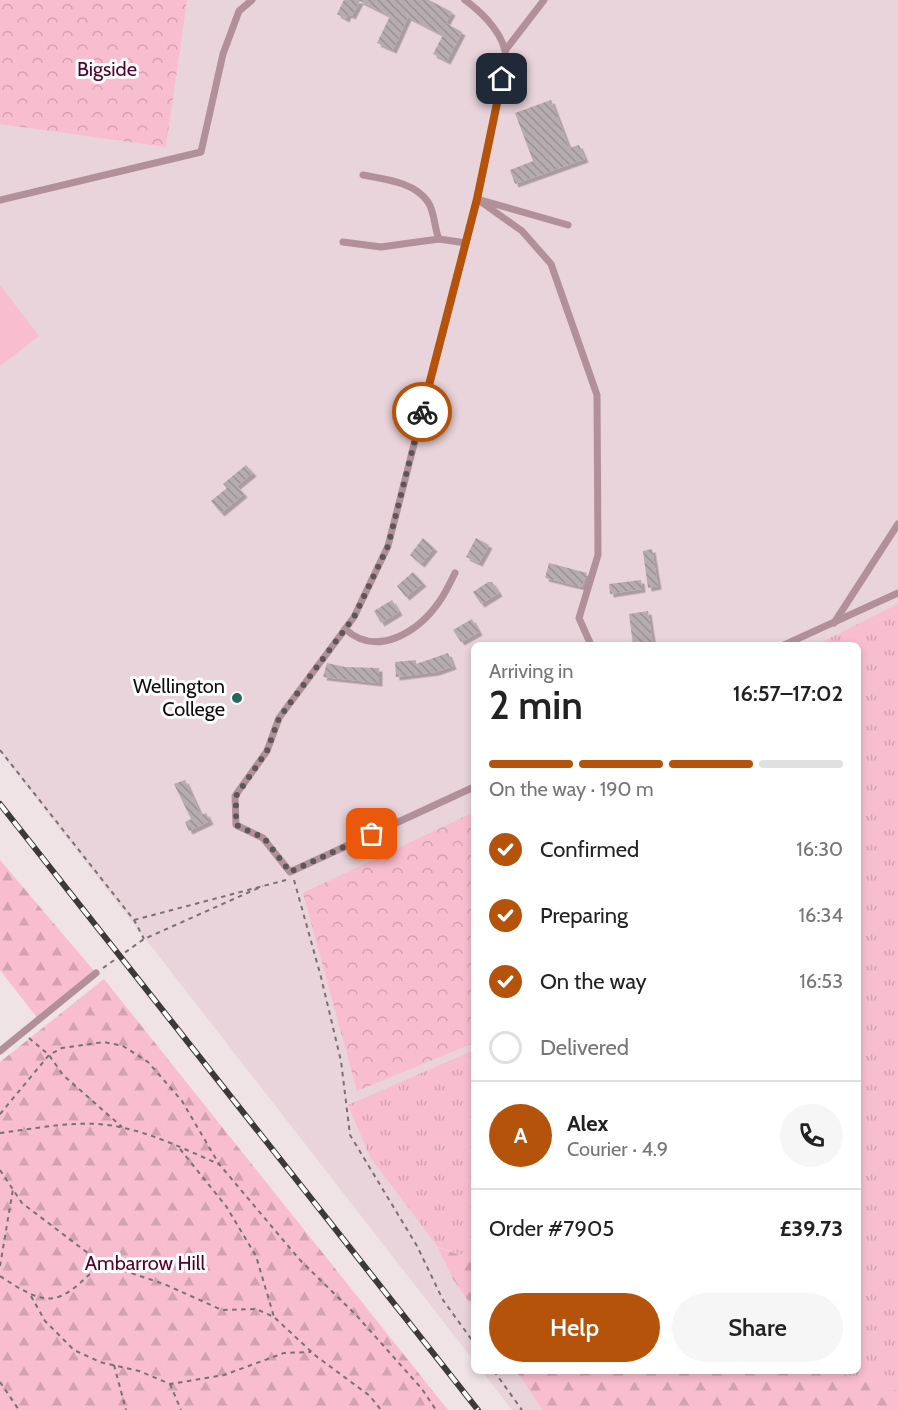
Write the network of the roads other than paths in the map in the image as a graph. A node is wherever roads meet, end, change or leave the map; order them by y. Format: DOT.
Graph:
graph roads {
  1 [pos="252,0"];
  2 [pos="465,0"];
  3 [pos="544,0"];
  4 [pos="507,48"];
  5 [pos="363,176"];
  6 [pos="477,199"];
  7 [pos="0,200"];
  8 [pos="568,225"];
  9 [pos="439,239"];
  10 [pos="344,242"];
  11 [pos="466,243"];
  12 [pos="898,524"];
  13 [pos="454,573"];
  14 [pos="898,593"];
  15 [pos="834,623"];
  16 [pos="345,629"];
  17 [pos="590,642"];
  18 [pos="791,642"];
  19 [pos="471,788"];
  20 [pos="96,973"];
  21 [pos="0,1051"];
  1 -- 7 [label="lane"];
  2 -- 4 [label="lane"];
  3 -- 4 [label="lane"];
  4 -- 6 [label="lane"];
  5 -- 9 [label="lane"];
  6 -- 8 [label="lane"];
  6 -- 11 [label="lane"];
  6 -- 17 [label="lane"];
  9 -- 10 [label="lane"];
  9 -- 11 [label="lane"];
  11 -- 16 [label="lane"];
  12 -- 15 [label="lane"];
  13 -- 16 [label="lane"];
  14 -- 15 [label="lane"];
  15 -- 18 [label="lane"];
  16 -- 19 [label="lane"];
  20 -- 21 [label="lane"];
}
